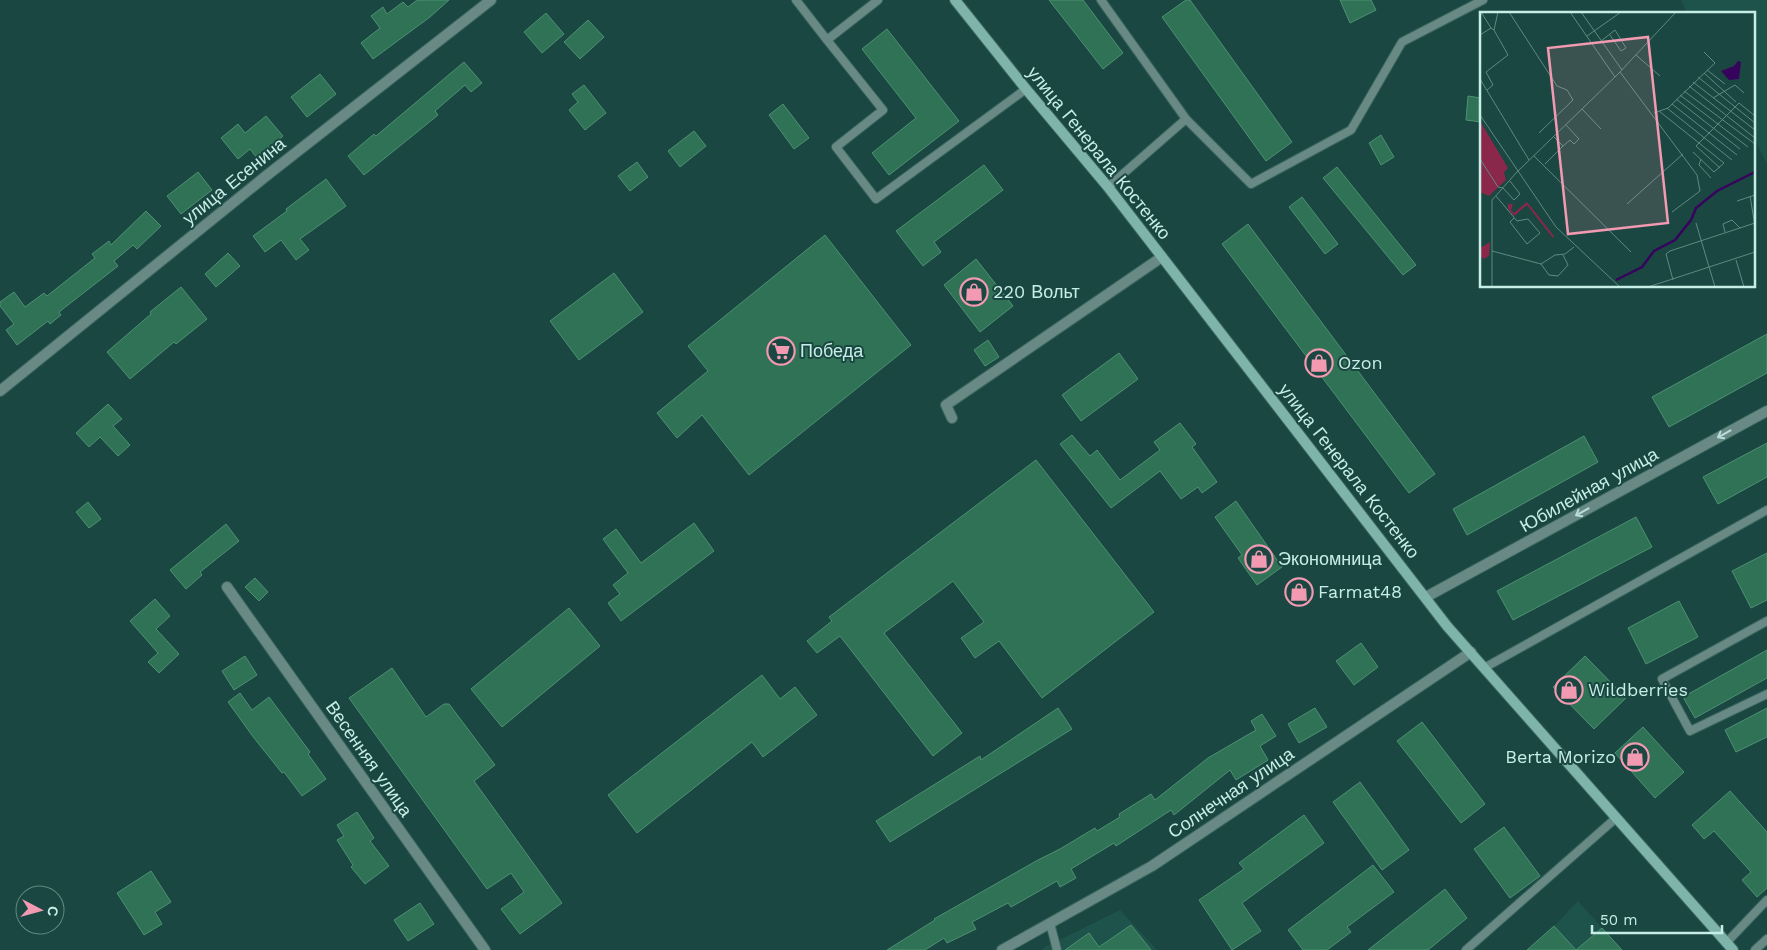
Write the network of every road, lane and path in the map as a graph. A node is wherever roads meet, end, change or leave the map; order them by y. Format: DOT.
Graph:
graph roads {
  1 [pos="491,0"];
  2 [pos="796,0"];
  3 [pos="878,0"];
  4 [pos="955,0"];
  5 [pos="1101,0"];
  6 [pos="1483,0"];
  7 [pos="827,40"];
  8 [pos="1026,89"];
  9 [pos="1186,119"];
  10 [pos="1108,186"];
  11 [pos="1162,256"];
  12 [pos="0,391"];
  13 [pos="1767,411"];
  14 [pos="952,418"];
  15 [pos="1767,510"];
  16 [pos="227,587"];
  17 [pos="1426,597"];
  18 [pos="1767,621"];
  19 [pos="1471,652"];
  20 [pos="1484,668"];
  21 [pos="1767,694"];
  22 [pos="1616,818"];
  23 [pos="1767,900"];
  24 [pos="1050,923"];
  25 [pos="1767,939"];
  26 [pos="1730,946"];
  27 [pos="485,950"];
  28 [pos="1002,950"];
  29 [pos="1057,950"];
  30 [pos="1466,950"];
  31 [pos="1755,950"];
  1 -- 12 [label="street, улица Есенина"];
  2 -- 7 [label="lane"];
  3 -- 7 [label="lane"];
  4 -- 8 [label="main road, улица Генерала Костенко"];
  5 -- 9 [label="lane"];
  6 -- 9 [label="lane"];
  7 -- 8 [label="lane"];
  8 -- 10 [label="main road, улица Генерала Костенко"];
  9 -- 10 [label="lane"];
  10 -- 11 [label="main road, улица Генерала Костенко"];
  11 -- 14 [label="street"];
  11 -- 17 [label="main road, улица Генерала Костенко"];
  13 -- 17 [label="street, Юбилейная улица, one-way"];
  15 -- 20 [label="lane"];
  16 -- 27 [label="street, Весенняя улица"];
  17 -- 19 [label="main road, улица Генерала Костенко"];
  18 -- 21 [label="lane"];
  19 -- 20 [label="main road, улица Генерала Костенко"];
  19 -- 24 [label="street, Солнечная улица"];
  20 -- 22 [label="main road, улица Генерала Костенко"];
  22 -- 26 [label="main road, улица Генерала Костенко"];
  22 -- 30 [label="lane"];
  23 -- 26 [label="lane"];
  24 -- 28 [label="street, Солнечная улица"];
  24 -- 29 [label="lane"];
  25 -- 31 [label="lane"];
}
